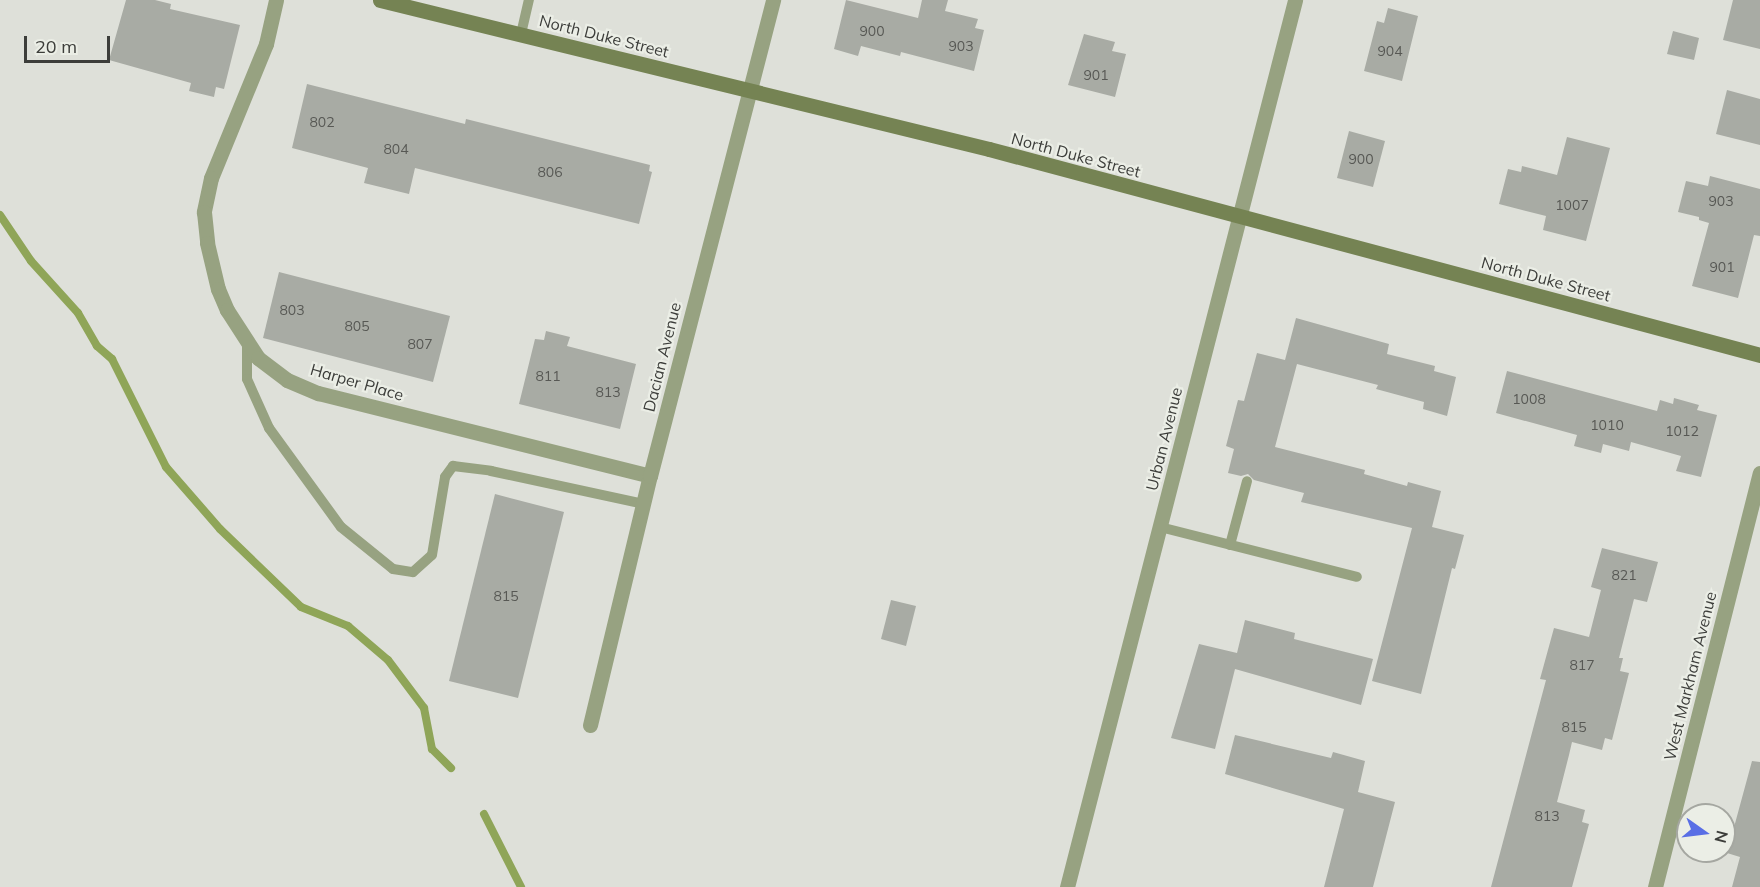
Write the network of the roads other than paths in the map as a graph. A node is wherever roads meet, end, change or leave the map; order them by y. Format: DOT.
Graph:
graph roads {
  1 [pos="276,0"];
  2 [pos="380,0"];
  3 [pos="529,0"];
  4 [pos="773,0"];
  5 [pos="1295,0"];
  6 [pos="521,34"];
  7 [pos="750,90"];
  8 [pos="1239,218"];
  9 [pos="247,343"];
  10 [pos="1760,355"];
  11 [pos="1760,473"];
  12 [pos="650,476"];
  13 [pos="1247,481"];
  14 [pos="643,504"];
  15 [pos="1160,527"];
  16 [pos="1230,544"];
  17 [pos="1357,577"];
  18 [pos="590,725"];
  19 [pos="1067,887"];
  20 [pos="1654,887"];
  1 -- 9 [label="street, Harper Place"];
  2 -- 6 [label="main road, North Duke Street"];
  3 -- 6 [label="lane"];
  4 -- 7 [label="street, Dacian Avenue"];
  5 -- 8 [label="street, Urban Avenue"];
  6 -- 7 [label="main road, North Duke Street"];
  7 -- 8 [label="main road, North Duke Street"];
  7 -- 12 [label="street, Dacian Avenue"];
  8 -- 10 [label="main road, North Duke Street"];
  8 -- 15 [label="street, Urban Avenue"];
  9 -- 12 [label="street, Harper Place"];
  9 -- 14 [label="lane"];
  11 -- 20 [label="street, West Markham Avenue"];
  12 -- 14 [label="street, Dacian Avenue"];
  13 -- 16 [label="lane"];
  14 -- 18 [label="street, Dacian Avenue"];
  15 -- 16 [label="lane"];
  15 -- 19 [label="street, Urban Avenue"];
  16 -- 17 [label="lane"];
}
